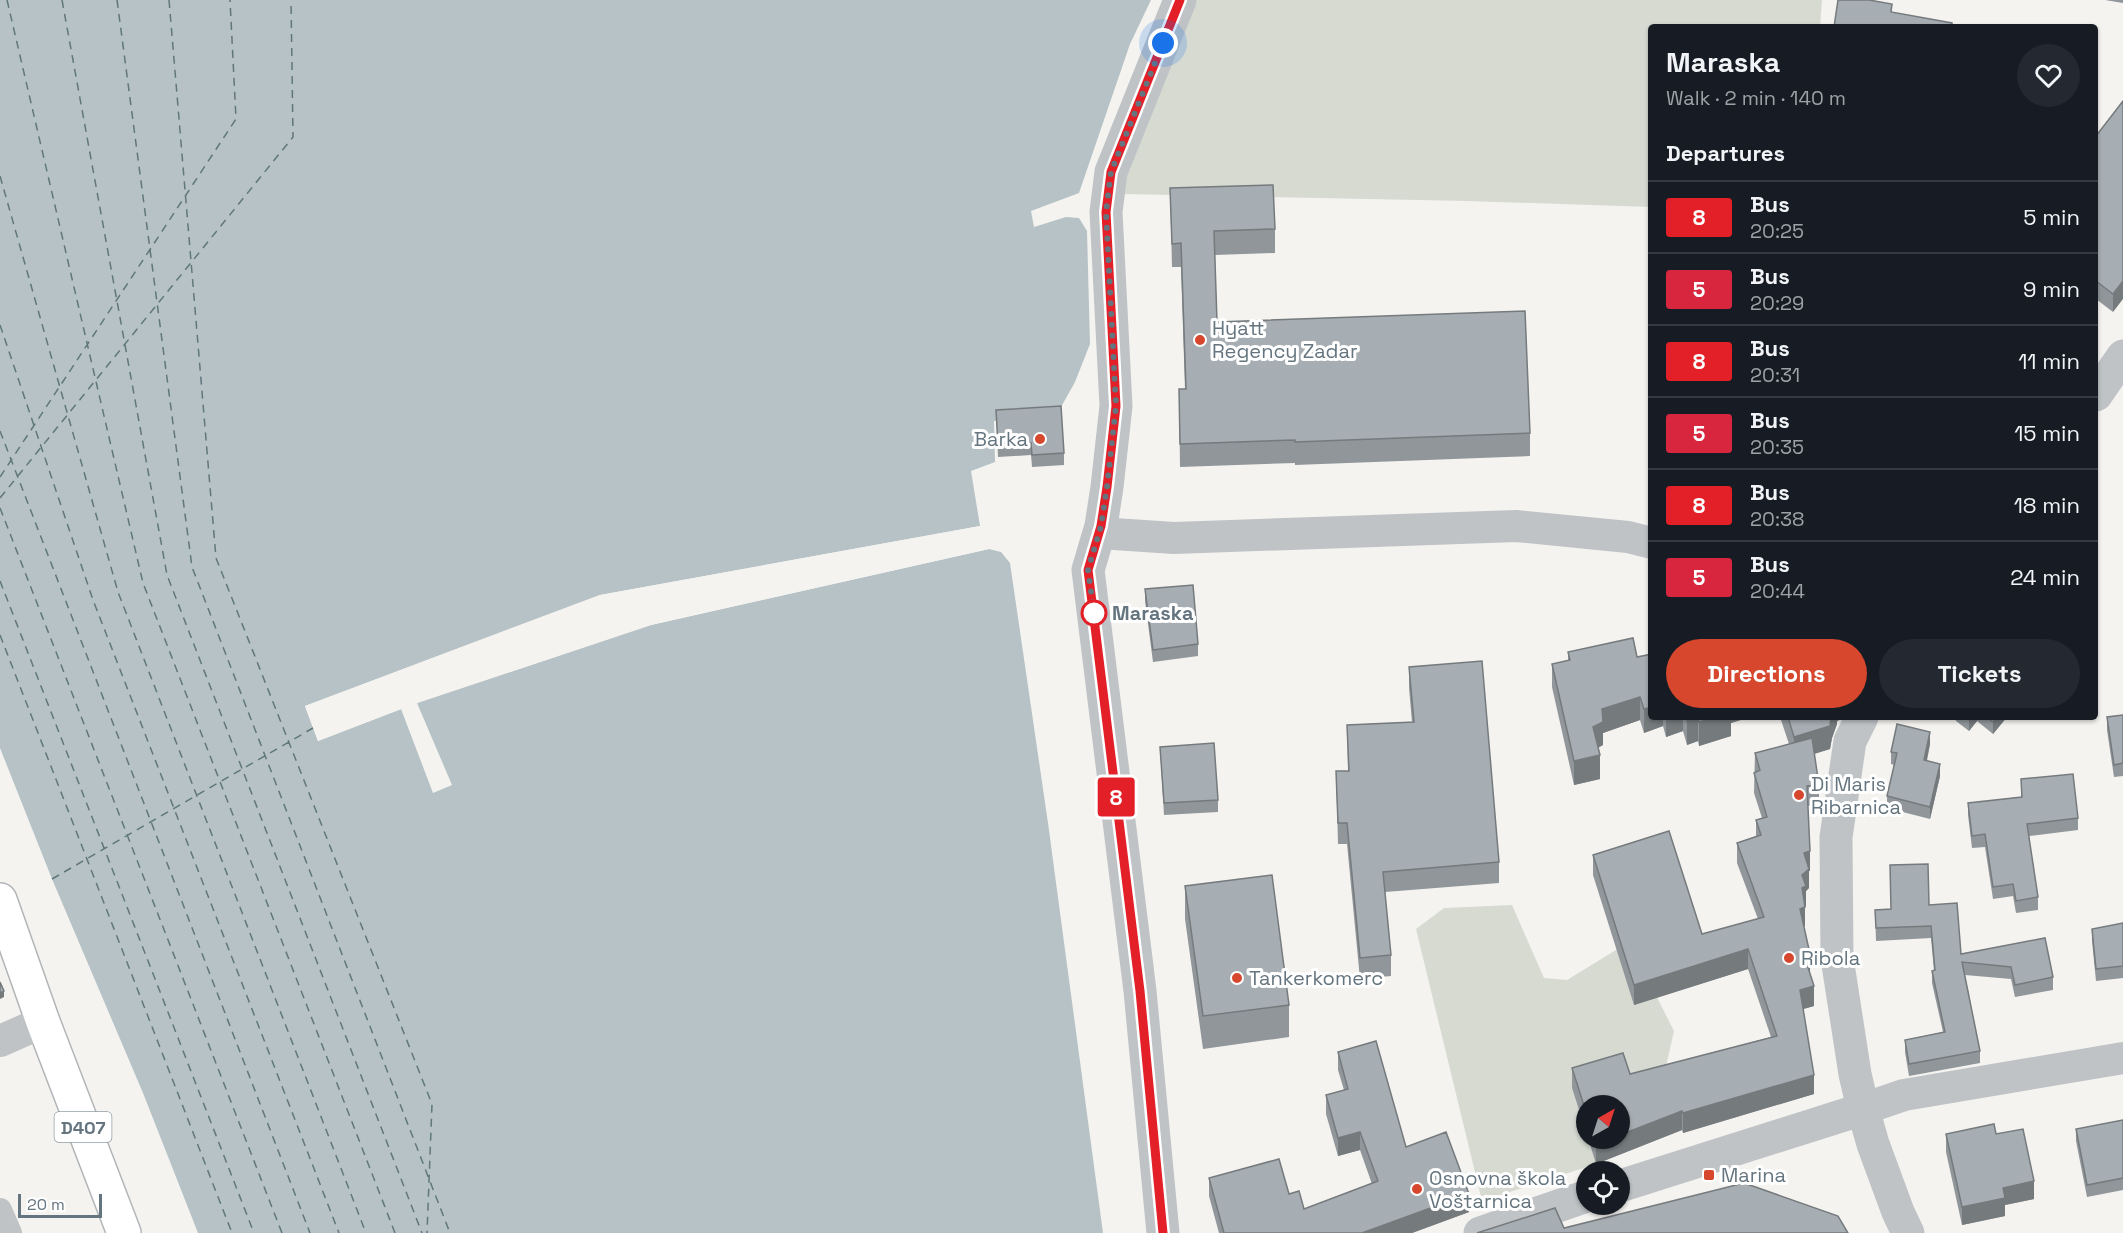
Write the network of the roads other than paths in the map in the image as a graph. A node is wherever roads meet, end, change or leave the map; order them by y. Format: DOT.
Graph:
graph roads {
  1 [pos="1180,0"];
  2 [pos="2123,356"];
  3 [pos="2098,392"];
  4 [pos="1099,533"];
  5 [pos="1648,542"];
  6 [pos="1860,720"];
  7 [pos="0,900"];
  8 [pos="43,1022"];
  9 [pos="0,1041"];
  10 [pos="2123,1058"];
  11 [pos="1863,1109"];
  12 [pos="1630,1183"];
  13 [pos="1576,1201"];
  14 [pos="0,1210"];
  15 [pos="10,1233"];
  16 [pos="124,1233"];
  17 [pos="1163,1233"];
  18 [pos="1480,1233"];
  19 [pos="1908,1233"];
  1 -- 4 [label="street"];
  2 -- 3 [label="street"];
  4 -- 5 [label="street"];
  4 -- 17 [label="street"];
  6 -- 11 [label="street"];
  7 -- 8 [label="main road, D407"];
  8 -- 9 [label="street"];
  8 -- 16 [label="main road, D407"];
  10 -- 11 [label="street"];
  11 -- 12 [label="street"];
  11 -- 19 [label="street"];
  13 -- 18 [label="street"];
  14 -- 15 [label="street"];
}
